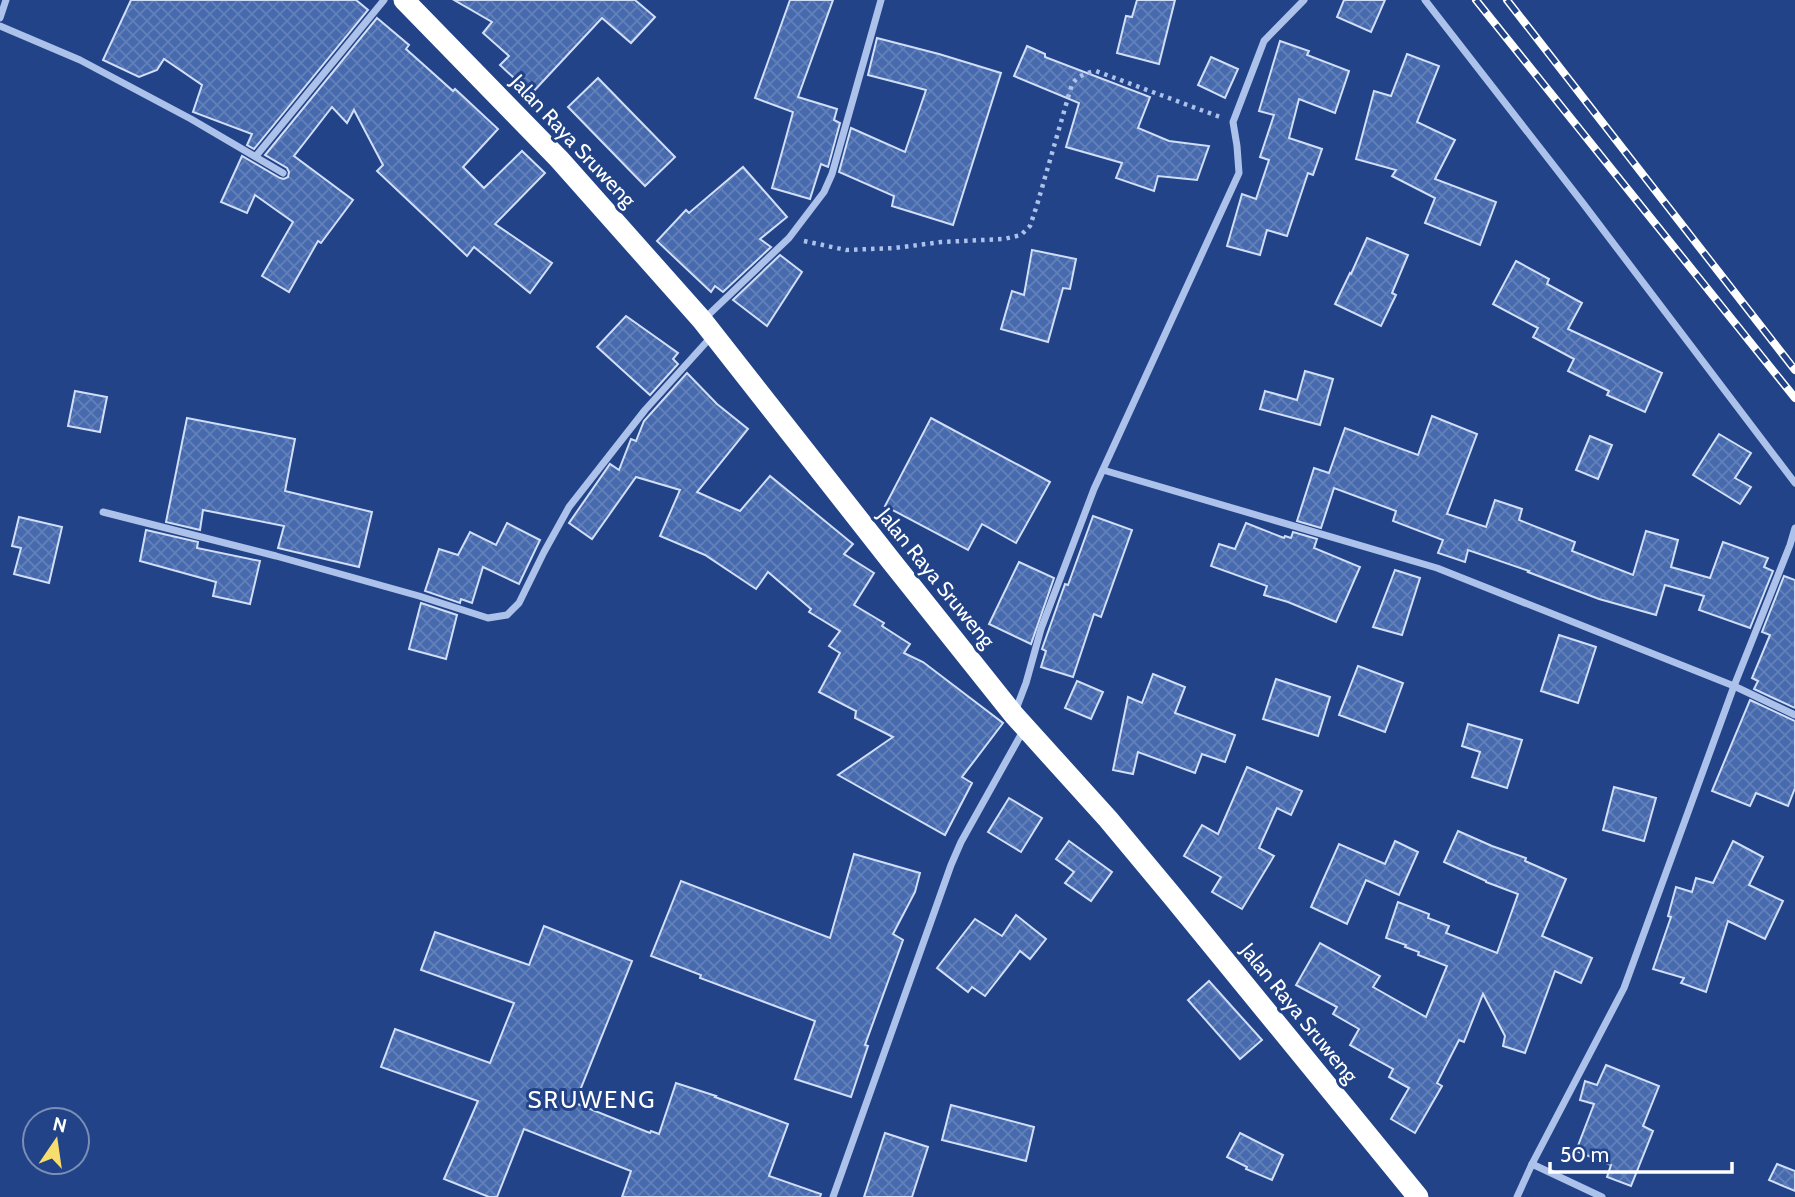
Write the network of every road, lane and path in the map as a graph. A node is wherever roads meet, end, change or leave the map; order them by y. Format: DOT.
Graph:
graph roads {
  1 [pos="6,0"];
  2 [pos="384,0"];
  3 [pos="404,0"];
  4 [pos="881,0"];
  5 [pos="1304,0"];
  6 [pos="1425,0"];
  7 [pos="0,18"];
  8 [pos="0,26"];
  9 [pos="1233,122"];
  10 [pos="256,156"];
  11 [pos="283,173"];
  12 [pos="789,238"];
  13 [pos="708,327"];
  14 [pos="1103,470"];
  15 [pos="1795,482"];
  16 [pos="103,512"];
  17 [pos="1795,528"];
  18 [pos="1734,686"];
  19 [pos="1795,715"];
  20 [pos="1020,721"];
  21 [pos="1532,1164"];
  22 [pos="833,1197"];
  23 [pos="1418,1197"];
  24 [pos="1517,1197"];
  25 [pos="1602,1197"];
  1 -- 7 [label="street"];
  2 -- 10 [label="street"];
  3 -- 13 [label="highway, Jalan Raya Sruweng"];
  4 -- 12 [label="street"];
  5 -- 9 [label="street"];
  6 -- 15 [label="street"];
  8 -- 10 [label="street"];
  9 -- 12 [label="path"];
  9 -- 14 [label="street"];
  10 -- 11 [label="street"];
  12 -- 13 [label="street"];
  13 -- 16 [label="street"];
  13 -- 20 [label="highway, Jalan Raya Sruweng"];
  14 -- 18 [label="street"];
  14 -- 20 [label="street"];
  17 -- 18 [label="street"];
  18 -- 19 [label="street"];
  18 -- 21 [label="street"];
  20 -- 22 [label="street"];
  20 -- 23 [label="highway, Jalan Raya Sruweng"];
  21 -- 24 [label="street"];
  21 -- 25 [label="street"];
}
